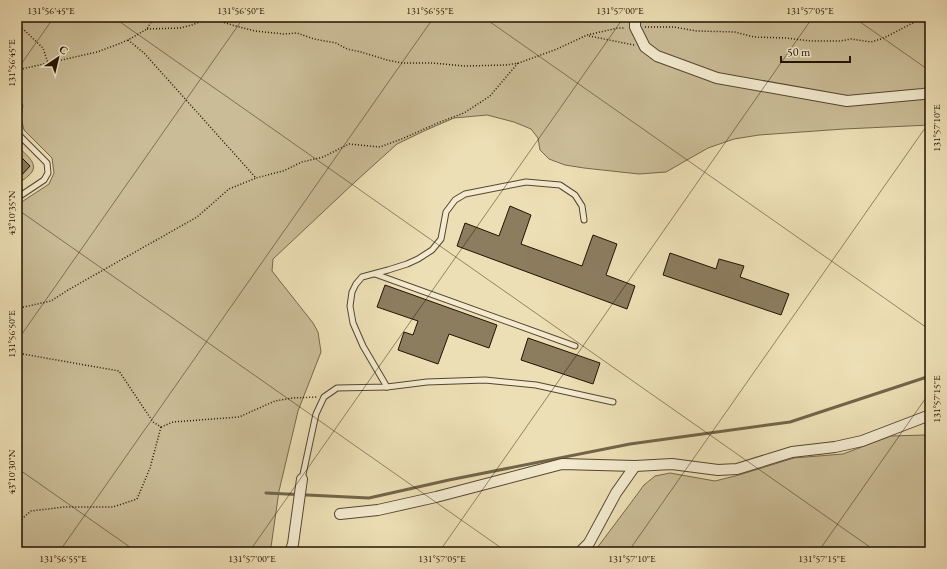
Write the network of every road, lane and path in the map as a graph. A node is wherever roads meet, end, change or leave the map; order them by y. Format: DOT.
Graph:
graph roads {
  1 [pos="154,17"];
  2 [pos="209,17"];
  3 [pos="924,17"];
  4 [pos="635,22"];
  5 [pos="17,25"];
  6 [pos="147,28"];
  7 [pos="588,35"];
  8 [pos="128,40"];
  9 [pos="645,47"];
  10 [pos="48,63"];
  11 [pos="519,63"];
  12 [pos="18,71"];
  13 [pos="930,93"];
  14 [pos="17,133"];
  15 [pos="256,178"];
  16 [pos="17,198"];
  17 [pos="584,220"];
  18 [pos="375,274"];
  19 [pos="17,308"];
  20 [pos="575,346"];
  21 [pos="17,353"];
  22 [pos="388,387"];
  23 [pos="324,397"];
  24 [pos="613,402"];
  25 [pos="930,414"];
  26 [pos="161,427"];
  27 [pos="635,466"];
  28 [pos="302,479"];
  29 [pos="340,514"];
  30 [pos="17,524"];
  31 [pos="290,552"];
  32 [pos="580,552"];
  1 -- 6 [label="path"];
  2 -- 6 [label="path"];
  2 -- 11 [label="path"];
  3 -- 4 [label="path"];
  4 -- 7 [label="path"];
  4 -- 9 [label="street"];
  5 -- 10 [label="path"];
  6 -- 8 [label="path"];
  7 -- 9 [label="path"];
  7 -- 11 [label="path"];
  8 -- 10 [label="path"];
  8 -- 15 [label="path"];
  9 -- 13 [label="street"];
  10 -- 12 [label="path"];
  11 -- 15 [label="path"];
  14 -- 16 [label="lane"];
  15 -- 19 [label="path"];
  17 -- 18 [label="lane"];
  18 -- 20 [label="lane"];
  18 -- 22 [label="lane"];
  21 -- 26 [label="path"];
  22 -- 23 [label="lane"];
  22 -- 24 [label="lane"];
  23 -- 26 [label="path"];
  23 -- 28 [label="lane"];
  25 -- 27 [label="street"];
  26 -- 30 [label="path"];
  27 -- 29 [label="street"];
  27 -- 32 [label="street"];
  28 -- 31 [label="street"];
}
